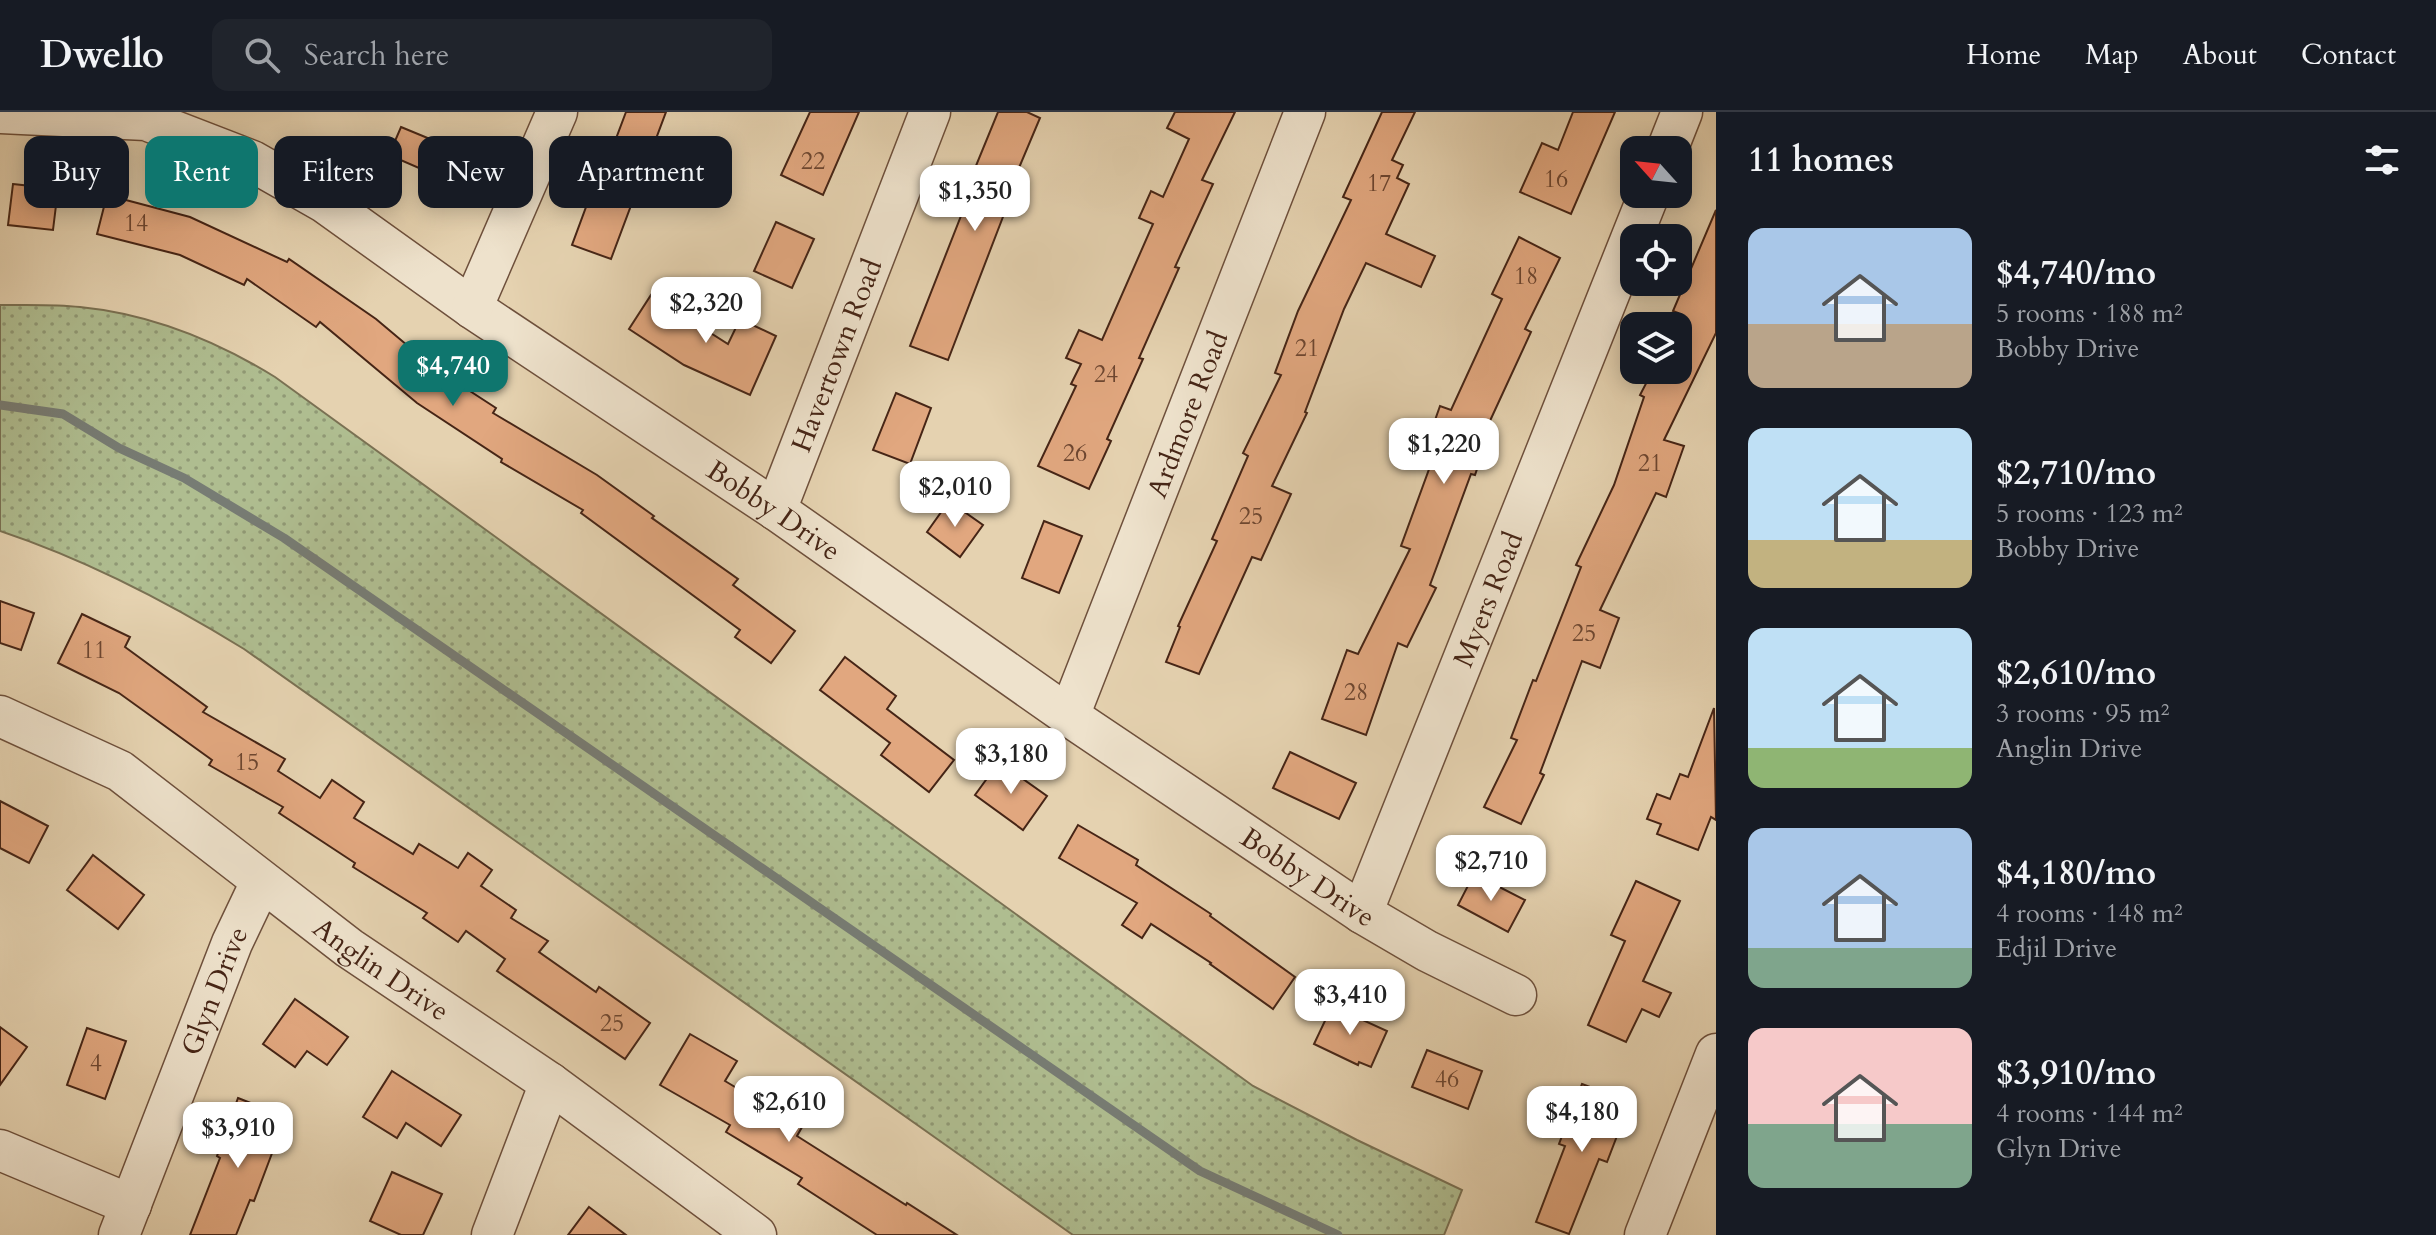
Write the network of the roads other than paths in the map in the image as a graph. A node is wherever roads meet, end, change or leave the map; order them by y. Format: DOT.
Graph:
graph roads {
  1 [pos="557,112"];
  2 [pos="930,112"];
  3 [pos="1305,112"];
  4 [pos="1682,112"];
  5 [pos="0,113"];
  6 [pos="176,121"];
  7 [pos="1673,136"];
  8 [pos="1643,208"];
  9 [pos="472,308"];
  10 [pos="776,510"];
  11 [pos="0,716"];
  12 [pos="1069,716"];
  13 [pos="261,882"];
  14 [pos="1362,913"];
  15 [pos="1516,995"];
  16 [pos="1716,1054"];
  17 [pos="550,1083"];
  18 [pos="1704,1120"];
  19 [pos="0,1150"];
  20 [pos="125,1220"];
  21 [pos="492,1235"];
  22 [pos="756,1235"];
  23 [pos="1645,1235"];
  1 -- 9 [label="street"];
  2 -- 10 [label="street, Havertown Road"];
  3 -- 12 [label="street, Ardmore Road"];
  4 -- 7 [label="street"];
  5 -- 6 [label="street, Bobby Drive"];
  6 -- 9 [label="street, Bobby Drive"];
  8 -- 14 [label="street, Myers Road"];
  9 -- 10 [label="street, Bobby Drive"];
  10 -- 12 [label="street, Bobby Drive"];
  11 -- 13 [label="street, Anglin Drive"];
  12 -- 14 [label="street, Bobby Drive"];
  13 -- 17 [label="street, Anglin Drive"];
  13 -- 20 [label="street, Glyn Drive"];
  14 -- 15 [label="street, Bobby Drive"];
  16 -- 18 [label="street"];
  17 -- 21 [label="street"];
  17 -- 22 [label="street, Anglin Drive"];
  18 -- 23 [label="street"];
  19 -- 20 [label="street"];
}
